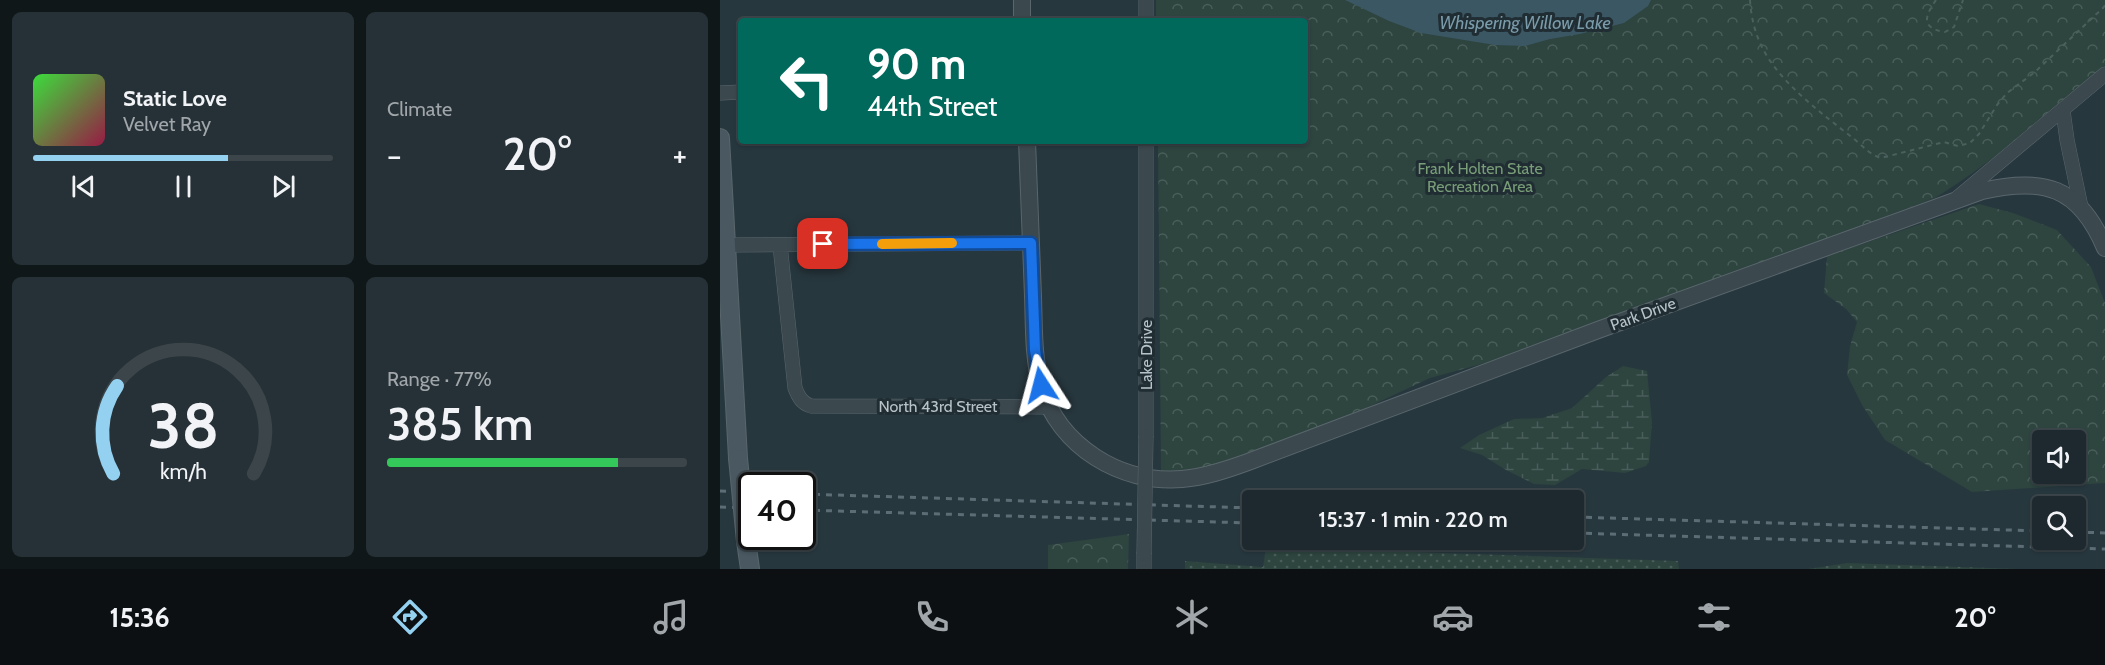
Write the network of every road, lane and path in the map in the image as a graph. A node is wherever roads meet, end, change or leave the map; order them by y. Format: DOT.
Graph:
graph roads {
  1 [pos="1022,0"];
  2 [pos="1146,0"];
  3 [pos="1750,0"];
  4 [pos="1936,0"];
  5 [pos="1963,0"];
  6 [pos="2105,6"];
  7 [pos="1022,18"];
  8 [pos="1146,18"];
  9 [pos="2105,74"];
  10 [pos="738,92"];
  11 [pos="720,93"];
  12 [pos="2063,111"];
  13 [pos="720,138"];
  14 [pos="1027,144"];
  15 [pos="1146,144"];
  16 [pos="1954,200"];
  17 [pos="2081,207"];
  18 [pos="1031,243"];
  19 [pos="726,245"];
  20 [pos="780,245"];
  21 [pos="2105,248"];
  22 [pos="1050,407"];
  23 [pos="750,569"];
  24 [pos="1144,569"];
  1 -- 7 [label="street"];
  2 -- 8 [label="street"];
  3 -- 6 [label="path"];
  4 -- 5 [label="path"];
  9 -- 12 [label="street, Park Drive"];
  10 -- 11 [label="street"];
  12 -- 16 [label="street, Park Drive"];
  12 -- 17 [label="street"];
  13 -- 19 [label="main road"];
  14 -- 18 [label="street"];
  15 -- 24 [label="street, Lake Drive, bridge"];
  16 -- 17 [label="street"];
  16 -- 22 [label="street, Park Drive"];
  17 -- 21 [label="street"];
  18 -- 20 [label="street"];
  18 -- 22 [label="street"];
  19 -- 20 [label="street"];
  19 -- 23 [label="main road, bridge"];
  20 -- 22 [label="street, North 43rd Street"];
}
